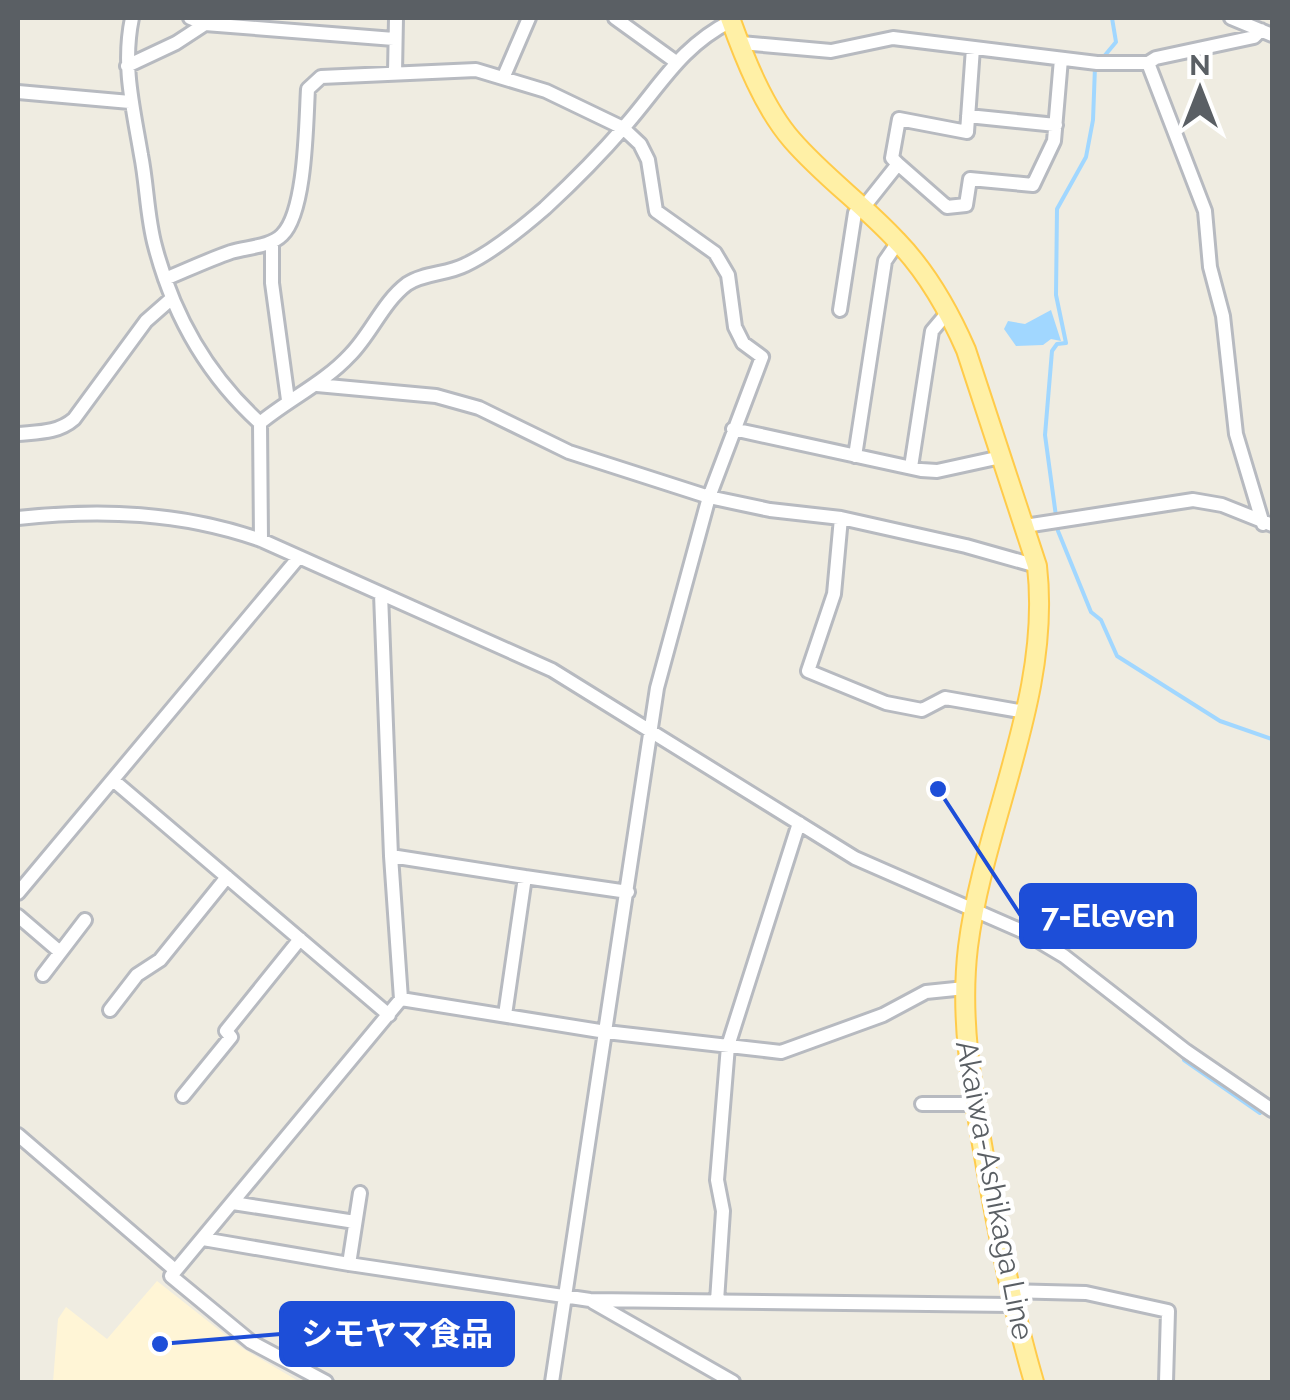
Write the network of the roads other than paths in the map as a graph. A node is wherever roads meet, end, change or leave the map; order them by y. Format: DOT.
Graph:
graph roads {
  1 [pos="132,18"];
  2 [pos="190,18"];
  3 [pos="396,18"];
  4 [pos="530,18"];
  5 [pos="615,18"];
  6 [pos="1231,18"];
  7 [pos="731,19"];
  8 [pos="204,24"];
  9 [pos="1267,32"];
  10 [pos="394,40"];
  11 [pos="741,43"];
  12 [pos="974,48"];
  13 [pos="1061,59"];
  14 [pos="676,62"];
  15 [pos="1148,63"];
  16 [pos="126,66"];
  17 [pos="395,73"];
  18 [pos="504,76"];
  19 [pos="18,92"];
  20 [pos="130,102"];
  21 [pos="968,116"];
  22 [pos="1056,125"];
  23 [pos="623,128"];
  24 [pos="898,164"];
  25 [pos="863,208"];
  26 [pos="272,242"];
  27 [pos="898,242"];
  28 [pos="165,279"];
  29 [pos="171,300"];
  30 [pos="840,310"];
  31 [pos="948,312"];
  32 [pos="317,385"];
  33 [pos="288,400"];
  34 [pos="260,423"];
  35 [pos="733,429"];
  36 [pos="18,434"];
  37 [pos="856,456"];
  38 [pos="1001,457"];
  39 [pos="910,468"];
  40 [pos="709,498"];
  41 [pos="18,518"];
  42 [pos="841,518"];
  43 [pos="1268,524"];
  44 [pos="1025,526"];
  45 [pos="261,540"];
  46 [pos="300,557"];
  47 [pos="1037,566"];
  48 [pos="381,594"];
  49 [pos="1025,712"];
  50 [pos="652,730"];
  51 [pos="113,780"];
  52 [pos="799,822"];
  53 [pos="391,856"];
  54 [pos="525,877"];
  55 [pos="227,878"];
  56 [pos="628,892"];
  57 [pos="18,893"];
  58 [pos="974,912"];
  59 [pos="18,916"];
  60 [pos="85,920"];
  61 [pos="300,939"];
  62 [pos="60,952"];
  63 [pos="43,975"];
  64 [pos="965,988"];
  65 [pos="401,1000"];
  66 [pos="108,1010"];
  67 [pos="389,1015"];
  68 [pos="505,1015"];
  69 [pos="606,1032"];
  70 [pos="728,1046"];
  71 [pos="183,1096"];
  72 [pos="922,1104"];
  73 [pos="974,1104"];
  74 [pos="1272,1110"];
  75 [pos="18,1135"];
  76 [pos="360,1193"];
  77 [pos="234,1203"];
  78 [pos="355,1222"];
  79 [pos="203,1239"];
  80 [pos="348,1264"];
  81 [pos="175,1270"];
  82 [pos="566,1296"];
  83 [pos="1010,1298"];
  84 [pos="590,1300"];
  85 [pos="717,1302"];
  86 [pos="326,1382"];
  87 [pos="552,1382"];
  88 [pos="734,1382"];
  89 [pos="1034,1382"];
  90 [pos="1166,1382"];
  1 -- 16 [label="street"];
  2 -- 8 [label="street"];
  3 -- 10 [label="street"];
  4 -- 18 [label="street"];
  5 -- 14 [label="street"];
  6 -- 9 [label="street"];
  7 -- 11 [label="main road, Akaiwa-Ashikaga Line"];
  7 -- 14 [label="street"];
  8 -- 10 [label="street"];
  8 -- 16 [label="street"];
  9 -- 15 [label="street"];
  10 -- 17 [label="street"];
  11 -- 12 [label="street"];
  11 -- 25 [label="main road, Akaiwa-Ashikaga Line"];
  12 -- 13 [label="street"];
  12 -- 21 [label="street"];
  13 -- 15 [label="street"];
  13 -- 22 [label="street"];
  14 -- 23 [label="street"];
  15 -- 43 [label="street"];
  16 -- 20 [label="street"];
  17 -- 18 [label="street"];
  17 -- 26 [label="street"];
  18 -- 23 [label="street"];
  19 -- 20 [label="street"];
  20 -- 28 [label="street"];
  21 -- 22 [label="street"];
  21 -- 24 [label="street"];
  22 -- 24 [label="street"];
  23 -- 32 [label="street"];
  23 -- 35 [label="street"];
  24 -- 25 [label="street"];
  25 -- 27 [label="main road, Akaiwa-Ashikaga Line"];
  25 -- 30 [label="street"];
  26 -- 28 [label="street"];
  26 -- 33 [label="street"];
  27 -- 31 [label="main road, Akaiwa-Ashikaga Line"];
  27 -- 37 [label="street"];
  28 -- 29 [label="street"];
  29 -- 34 [label="street"];
  29 -- 36 [label="street"];
  31 -- 38 [label="main road, Akaiwa-Ashikaga Line"];
  31 -- 39 [label="street"];
  32 -- 33 [label="street"];
  32 -- 40 [label="street"];
  33 -- 34 [label="street"];
  34 -- 45 [label="street"];
  35 -- 37 [label="street"];
  35 -- 40 [label="street"];
  37 -- 39 [label="street"];
  38 -- 39 [label="street"];
  38 -- 44 [label="main road, Akaiwa-Ashikaga Line"];
  40 -- 42 [label="street"];
  40 -- 50 [label="street"];
  41 -- 45 [label="street"];
  42 -- 47 [label="street"];
  42 -- 49 [label="street"];
  43 -- 44 [label="street"];
  44 -- 47 [label="main road, Akaiwa-Ashikaga Line"];
  45 -- 46 [label="street"];
  46 -- 48 [label="street"];
  46 -- 51 [label="street"];
  47 -- 49 [label="main road, Akaiwa-Ashikaga Line"];
  48 -- 50 [label="street"];
  48 -- 53 [label="street"];
  49 -- 58 [label="main road, Akaiwa-Ashikaga Line"];
  50 -- 52 [label="street"];
  50 -- 56 [label="street"];
  51 -- 55 [label="street"];
  51 -- 57 [label="street"];
  52 -- 58 [label="street"];
  52 -- 70 [label="street"];
  53 -- 54 [label="street"];
  53 -- 65 [label="street"];
  54 -- 56 [label="street"];
  54 -- 68 [label="street"];
  55 -- 61 [label="street"];
  55 -- 66 [label="street"];
  56 -- 69 [label="street"];
  58 -- 64 [label="main road, Akaiwa-Ashikaga Line"];
  58 -- 74 [label="street"];
  59 -- 62 [label="street"];
  60 -- 62 [label="street"];
  61 -- 67 [label="street"];
  61 -- 71 [label="street"];
  62 -- 63 [label="street"];
  64 -- 70 [label="street"];
  64 -- 73 [label="main road, Akaiwa-Ashikaga Line"];
  65 -- 67 [label="street"];
  65 -- 68 [label="street"];
  67 -- 77 [label="street"];
  68 -- 69 [label="street"];
  69 -- 70 [label="street"];
  69 -- 82 [label="street"];
  70 -- 85 [label="street"];
  72 -- 73 [label="street"];
  73 -- 83 [label="main road, Akaiwa-Ashikaga Line"];
  75 -- 81 [label="street"];
  76 -- 78 [label="street"];
  77 -- 78 [label="street"];
  77 -- 79 [label="street"];
  78 -- 80 [label="street"];
  79 -- 80 [label="street"];
  79 -- 81 [label="street"];
  80 -- 82 [label="street"];
  81 -- 86 [label="street"];
  82 -- 84 [label="street"];
  82 -- 87 [label="street"];
  83 -- 85 [label="street"];
  83 -- 89 [label="main road, Akaiwa-Ashikaga Line"];
  83 -- 90 [label="street"];
  84 -- 85 [label="street"];
  84 -- 88 [label="street"];
}
